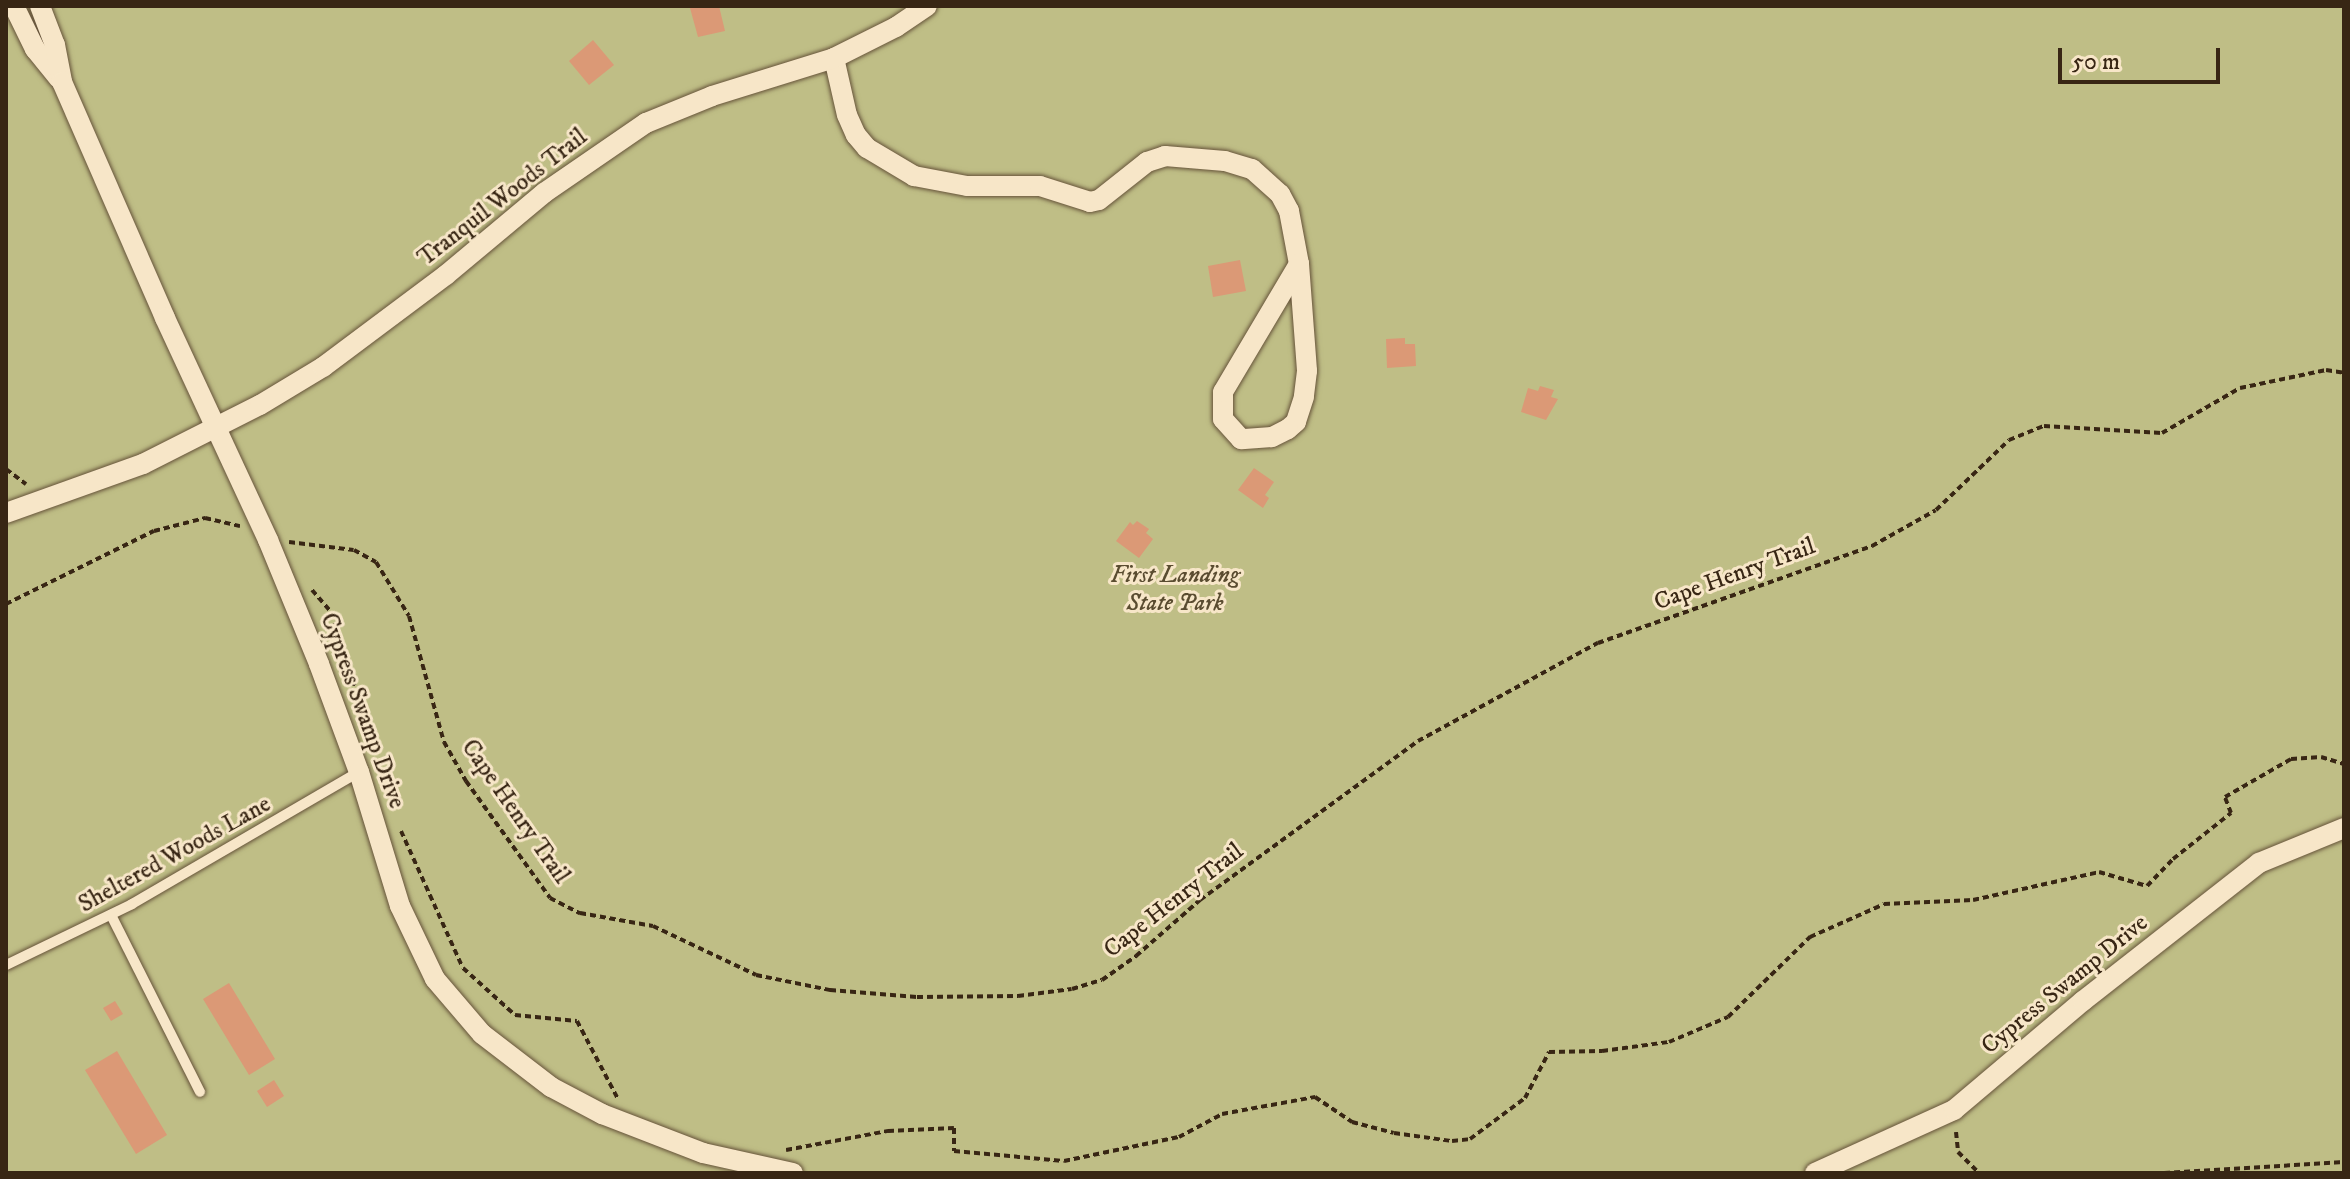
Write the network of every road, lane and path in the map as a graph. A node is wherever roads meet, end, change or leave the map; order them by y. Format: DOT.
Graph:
graph roads {
  1 [pos="14,6"];
  2 [pos="40,6"];
  3 [pos="927,6"];
  4 [pos="834,58"];
  5 [pos="62,82"];
  6 [pos="1299,264"];
  7 [pos="2344,373"];
  8 [pos="217,428"];
  9 [pos="6,513"];
  10 [pos="268,540"];
  11 [pos="305,581"];
  12 [pos="6,604"];
  13 [pos="374,748"];
  14 [pos="2344,764"];
  15 [pos="359,772"];
  16 [pos="397,823"];
  17 [pos="2344,828"];
  18 [pos="111,915"];
  19 [pos="6,965"];
  20 [pos="200,1092"];
  21 [pos="620,1102"];
  22 [pos="1954,1110"];
  23 [pos="778,1151"];
  24 [pos="2344,1162"];
  25 [pos="793,1173"];
  26 [pos="1815,1173"];
  27 [pos="1979,1173"];
  28 [pos="2164,1173"];
  1 -- 5 [label="street, Cypress Swamp Drive"];
  2 -- 5 [label="street, Cypress Swamp Drive"];
  3 -- 4 [label="street, Tranquil Woods Trail"];
  4 -- 6 [label="street"];
  4 -- 8 [label="street, Tranquil Woods Trail"];
  5 -- 8 [label="street, Cypress Swamp Drive"];
  6 -- 6 [label="street"];
  7 -- 10 [label="path, Cape Henry Trail"];
  8 -- 9 [label="street, Tranquil Woods Trail"];
  8 -- 10 [label="street, Cypress Swamp Drive"];
  10 -- 12 [label="path, Cape Henry Trail"];
  10 -- 15 [label="street, Cypress Swamp Drive"];
  11 -- 13 [label="path"];
  14 -- 23 [label="path"];
  15 -- 18 [label="lane, Sheltered Woods Lane"];
  15 -- 25 [label="street, Cypress Swamp Drive"];
  16 -- 21 [label="path"];
  17 -- 22 [label="street, Cypress Swamp Drive"];
  18 -- 19 [label="lane, Sheltered Woods Lane"];
  18 -- 20 [label="lane"];
  22 -- 26 [label="street, Cypress Swamp Drive"];
  22 -- 27 [label="path"];
  24 -- 28 [label="path"];
}
